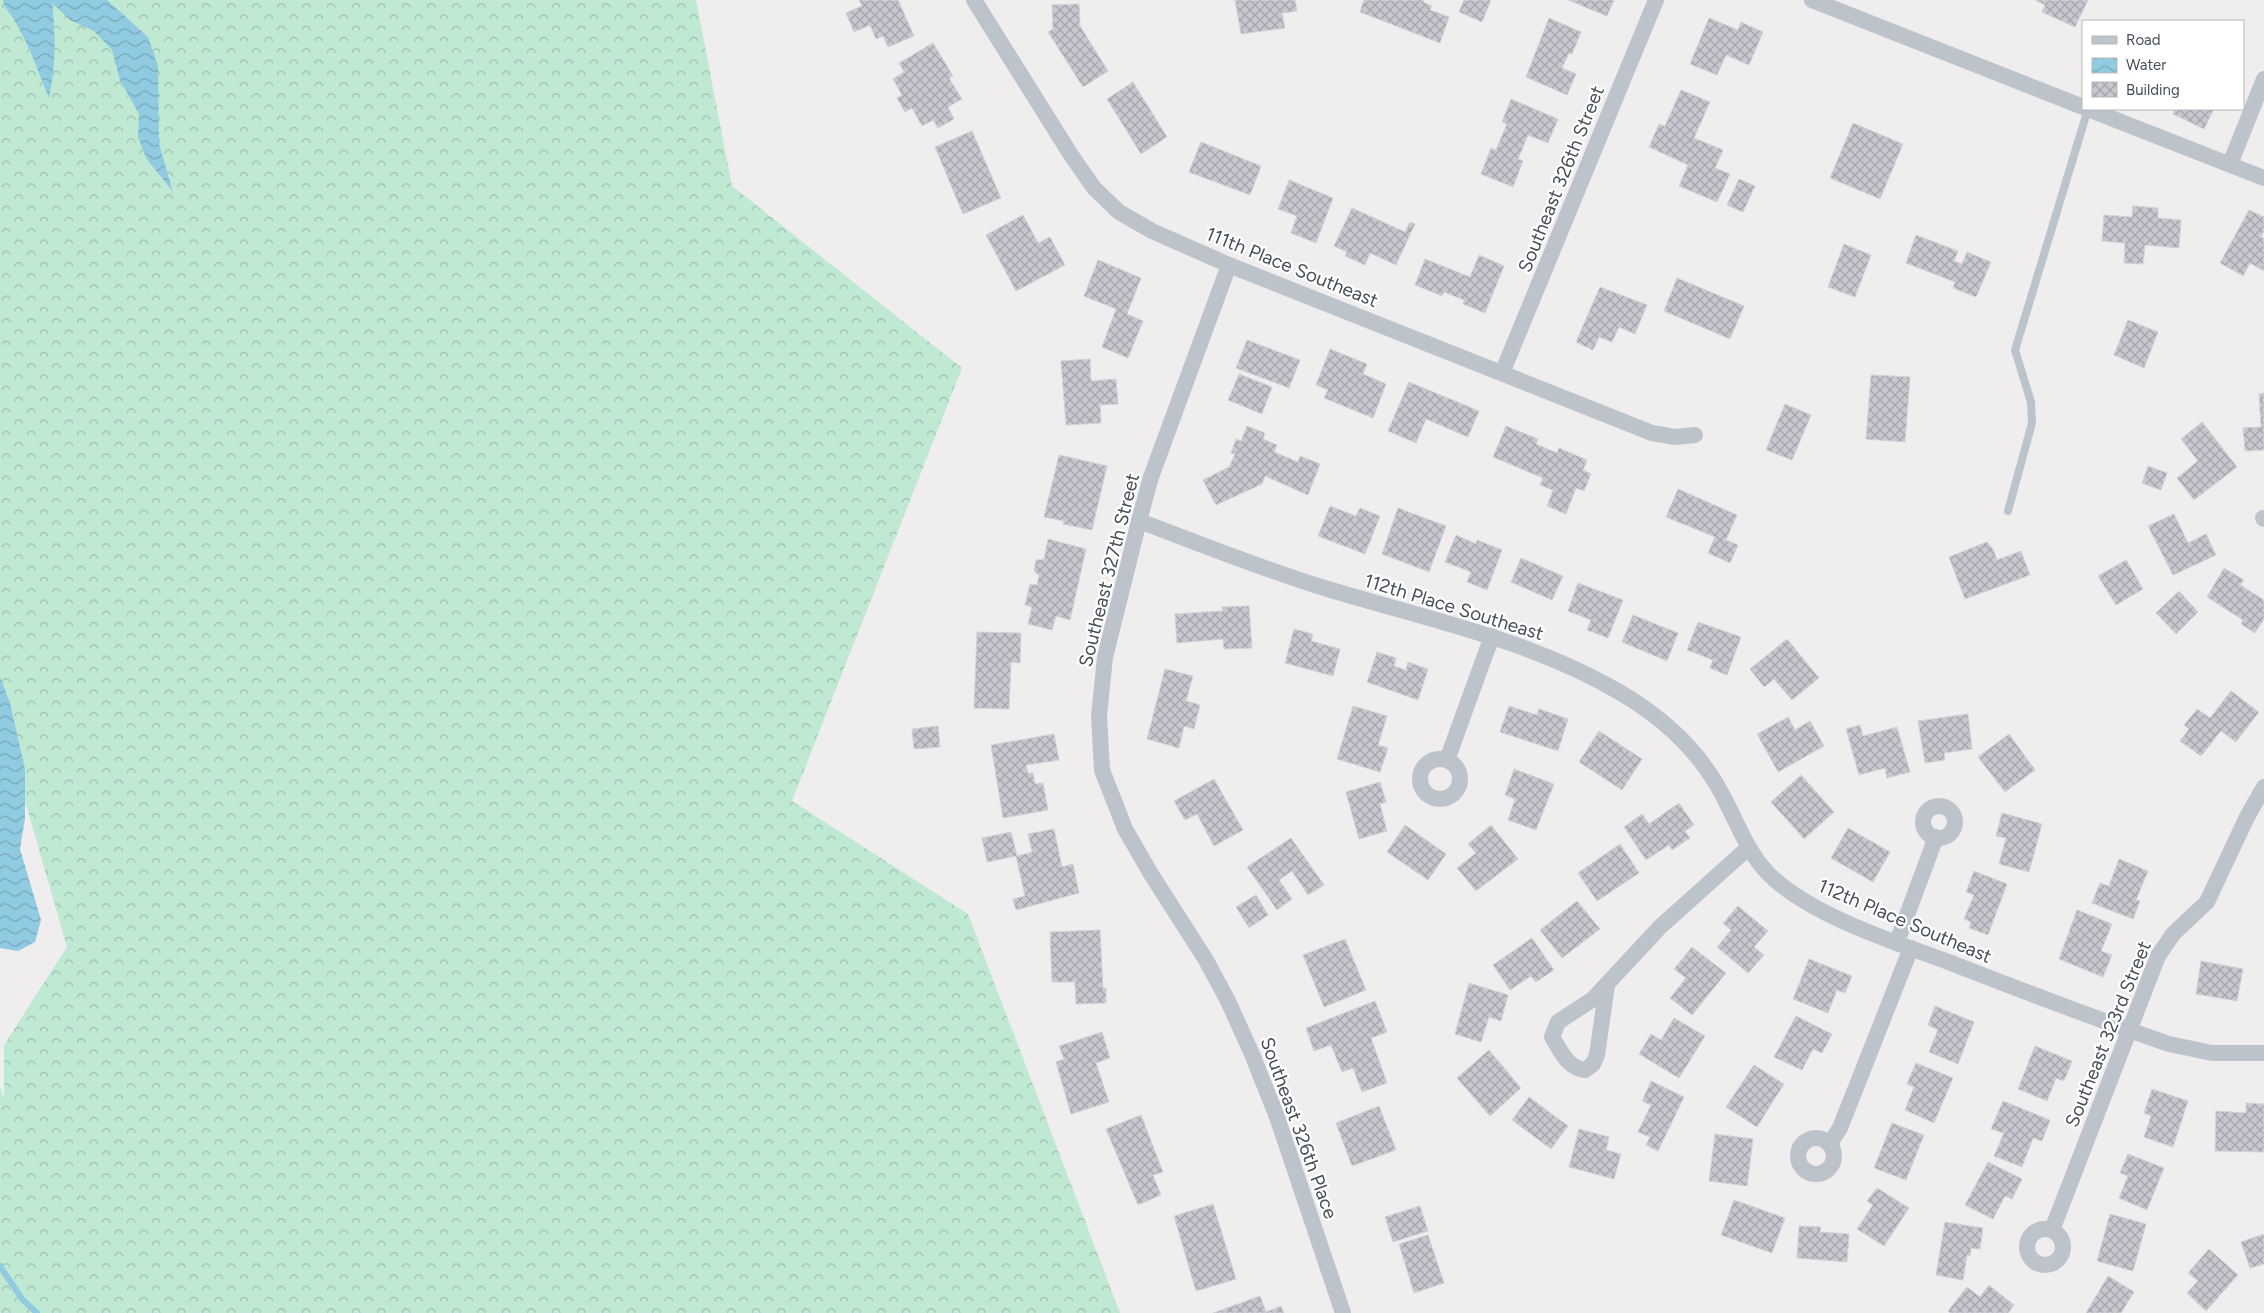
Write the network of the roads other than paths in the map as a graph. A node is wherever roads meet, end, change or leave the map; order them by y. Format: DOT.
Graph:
graph roads {
  1 [pos="974,0"];
  2 [pos="1656,0"];
  3 [pos="1819,1"];
  4 [pos="2264,79"];
  5 [pos="2082,107"];
  6 [pos="2088,110"];
  7 [pos="2091,110"];
  8 [pos="2230,164"];
  9 [pos="2264,178"];
  10 [pos="1229,265"];
  11 [pos="1502,373"];
  12 [pos="1694,436"];
  13 [pos="2008,511"];
  14 [pos="1139,521"];
  15 [pos="1492,636"];
  16 [pos="1447,760"];
  17 [pos="2264,787"];
  18 [pos="1936,837"];
  19 [pos="1748,848"];
  20 [pos="1904,945"];
  21 [pos="1206,960"];
  22 [pos="1607,985"];
  23 [pos="2130,1031"];
  24 [pos="2264,1053"];
  25 [pos="1830,1143"];
  26 [pos="2052,1230"];
  27 [pos="1343,1313"];
  1 -- 10 [label="street, 111th Place Southeast"];
  2 -- 11 [label="street, Southeast 326th Street"];
  3 -- 5 [label="street"];
  4 -- 8 [label="street"];
  6 -- 13 [label="lane"];
  7 -- 8 [label="street"];
  8 -- 9 [label="street"];
  10 -- 11 [label="street, 111th Place Southeast"];
  10 -- 14 [label="street, Southeast 327th Street"];
  11 -- 12 [label="street, 111th Place Southeast"];
  14 -- 15 [label="street, 112th Place Southeast"];
  14 -- 21 [label="street, Southeast 327th Street"];
  15 -- 16 [label="street"];
  15 -- 19 [label="street, 112th Place Southeast"];
  17 -- 23 [label="street, Southeast 323rd Street"];
  18 -- 20 [label="street"];
  19 -- 20 [label="street, 112th Place Southeast"];
  19 -- 22 [label="street"];
  20 -- 23 [label="street, 112th Place Southeast"];
  20 -- 25 [label="street"];
  21 -- 27 [label="street, Southeast 326th Place"];
  22 -- 22 [label="street"];
  23 -- 24 [label="street, 112th Place Southeast"];
  23 -- 26 [label="street, Southeast 323rd Street"];
}
